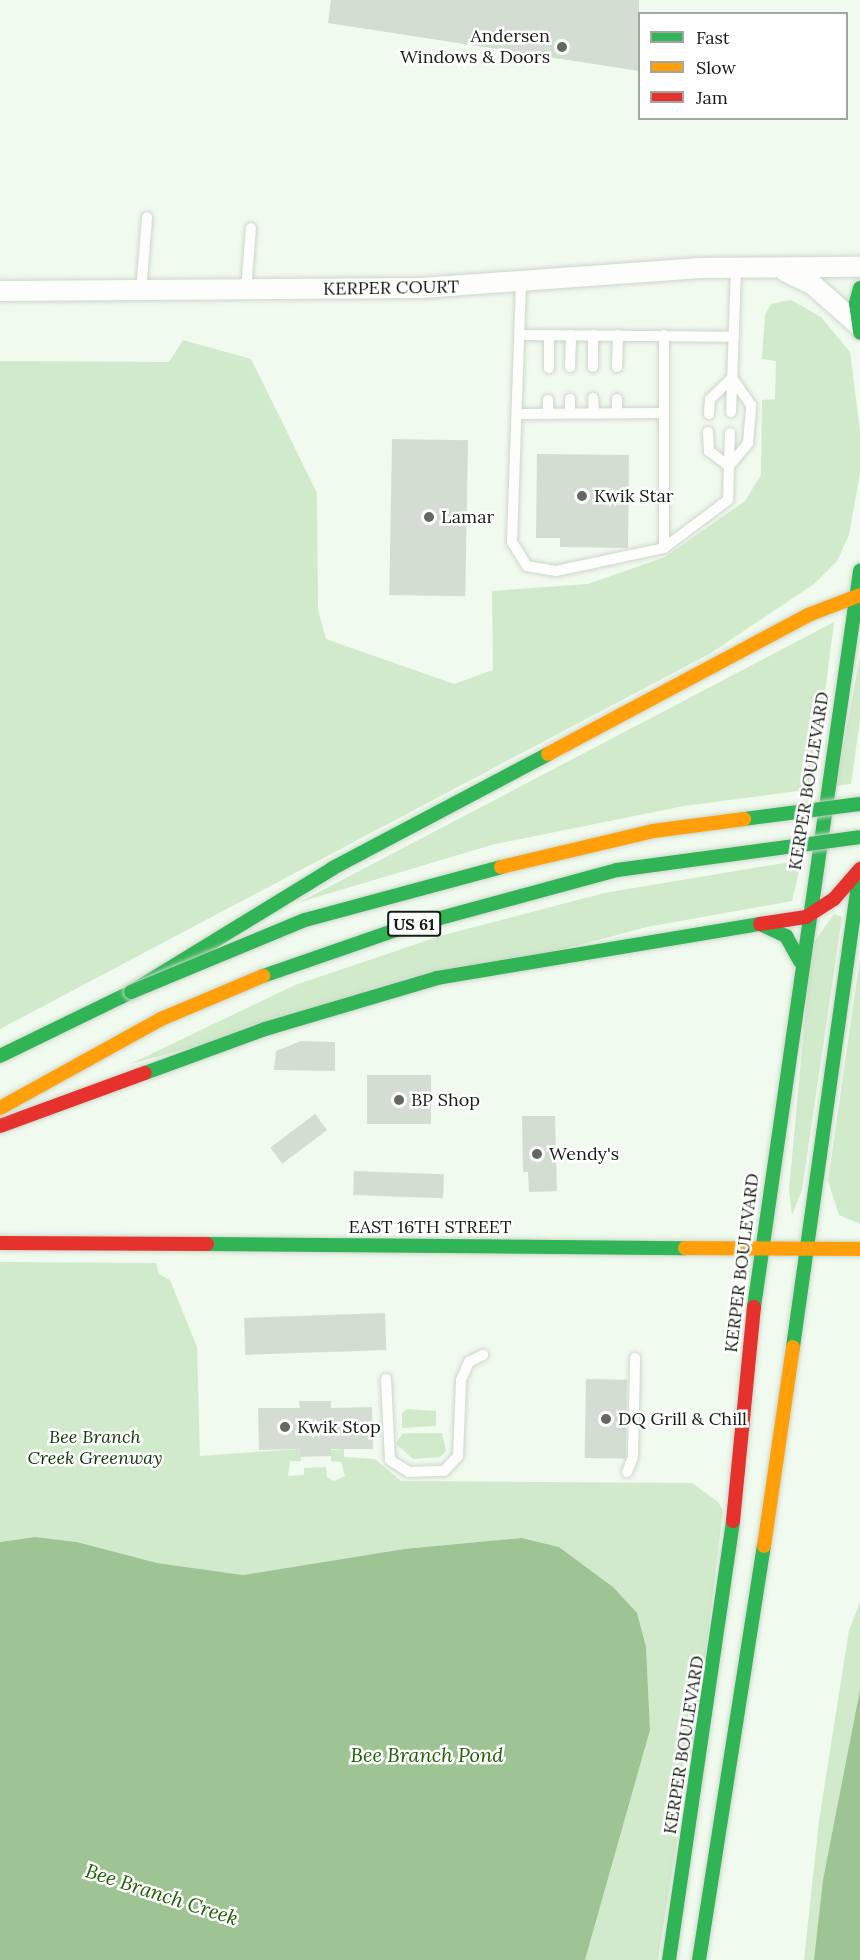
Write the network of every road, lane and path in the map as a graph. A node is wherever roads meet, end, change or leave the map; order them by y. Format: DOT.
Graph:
graph roads {
  1 [pos="147,217"];
  2 [pos="251,228"];
  3 [pos="860,267"];
  4 [pos="736,268"];
  5 [pos="781,269"];
  6 [pos="521,283"];
  7 [pos="860,288"];
  8 [pos="0,291"];
  9 [pos="246,291"];
  10 [pos="141,292"];
  11 [pos="859,328"];
  12 [pos="521,335"];
  13 [pos="549,335"];
  14 [pos="571,335"];
  15 [pos="593,335"];
  16 [pos="618,335"];
  17 [pos="664,335"];
  18 [pos="734,337"];
  19 [pos="570,367"];
  20 [pos="593,367"];
  21 [pos="549,368"];
  22 [pos="617,368"];
  23 [pos="732,378"];
  24 [pos="593,398"];
  25 [pos="570,399"];
  26 [pos="617,399"];
  27 [pos="548,400"];
  28 [pos="731,412"];
  29 [pos="570,413"];
  30 [pos="594,413"];
  31 [pos="617,413"];
  32 [pos="664,413"];
  33 [pos="518,414"];
  34 [pos="548,414"];
  35 [pos="709,414"];
  36 [pos="708,432"];
  37 [pos="730,433"];
  38 [pos="729,466"];
  39 [pos="664,548"];
  40 [pos="860,571"];
  41 [pos="858,595"];
  42 [pos="860,804"];
  43 [pos="860,837"];
  44 [pos="860,870"];
  45 [pos="806,917"];
  46 [pos="760,924"];
  47 [pos="800,961"];
  48 [pos="131,992"];
  49 [pos="0,1056"];
  50 [pos="0,1108"];
  51 [pos="0,1126"];
  52 [pos="0,1243"];
  53 [pos="760,1247"];
  54 [pos="805,1248"];
  55 [pos="860,1249"];
  56 [pos="483,1355"];
  57 [pos="635,1358"];
  58 [pos="386,1379"];
  59 [pos="627,1472"];
  60 [pos="669,1960"];
  61 [pos="699,1960"];
  1 -- 10 [label="lane"];
  2 -- 9 [label="lane"];
  3 -- 5 [label="street, KERPER COURT"];
  4 -- 5 [label="street, KERPER COURT"];
  4 -- 6 [label="street, KERPER COURT"];
  4 -- 18 [label="lane"];
  5 -- 11 [label="street"];
  6 -- 9 [label="street, KERPER COURT"];
  6 -- 12 [label="lane"];
  7 -- 11 [label="main road"];
  8 -- 10 [label="street, KERPER COURT"];
  9 -- 10 [label="street, KERPER COURT"];
  12 -- 13 [label="lane"];
  12 -- 33 [label="lane"];
  13 -- 14 [label="lane"];
  13 -- 21 [label="lane"];
  14 -- 15 [label="lane"];
  14 -- 19 [label="lane"];
  15 -- 16 [label="lane"];
  15 -- 20 [label="lane"];
  16 -- 17 [label="lane"];
  16 -- 22 [label="lane"];
  17 -- 18 [label="lane"];
  17 -- 32 [label="lane"];
  18 -- 23 [label="lane"];
  23 -- 28 [label="lane"];
  23 -- 35 [label="lane"];
  23 -- 38 [label="lane"];
  24 -- 30 [label="lane"];
  25 -- 29 [label="lane"];
  26 -- 31 [label="lane"];
  27 -- 34 [label="lane"];
  29 -- 30 [label="lane"];
  29 -- 34 [label="lane"];
  30 -- 31 [label="lane"];
  31 -- 32 [label="lane"];
  32 -- 39 [label="lane"];
  33 -- 34 [label="lane"];
  33 -- 39 [label="lane"];
  36 -- 38 [label="lane"];
  37 -- 38 [label="lane"];
  38 -- 39 [label="lane"];
  40 -- 41 [label="main road, KERPER BOULEVARD"];
  41 -- 45 [label="main road, KERPER BOULEVARD"];
  41 -- 48 [label="main road, bridge"];
  42 -- 48 [label="main road, US 61, bridge"];
  43 -- 50 [label="main road, US 61, bridge"];
  44 -- 45 [label="main road"];
  44 -- 54 [label="main road"];
  45 -- 46 [label="main road"];
  45 -- 47 [label="main road, KERPER BOULEVARD"];
  46 -- 47 [label="main road"];
  46 -- 51 [label="main road"];
  47 -- 53 [label="main road, KERPER BOULEVARD"];
  48 -- 49 [label="main road, US 61"];
  52 -- 53 [label="main road, EAST 16TH STREET"];
  53 -- 54 [label="main road, EAST 16TH STREET"];
  53 -- 60 [label="main road, KERPER BOULEVARD"];
  54 -- 55 [label="main road, EAST 16TH STREET"];
  54 -- 61 [label="main road"];
  56 -- 58 [label="lane"];
  57 -- 59 [label="lane"];
}
